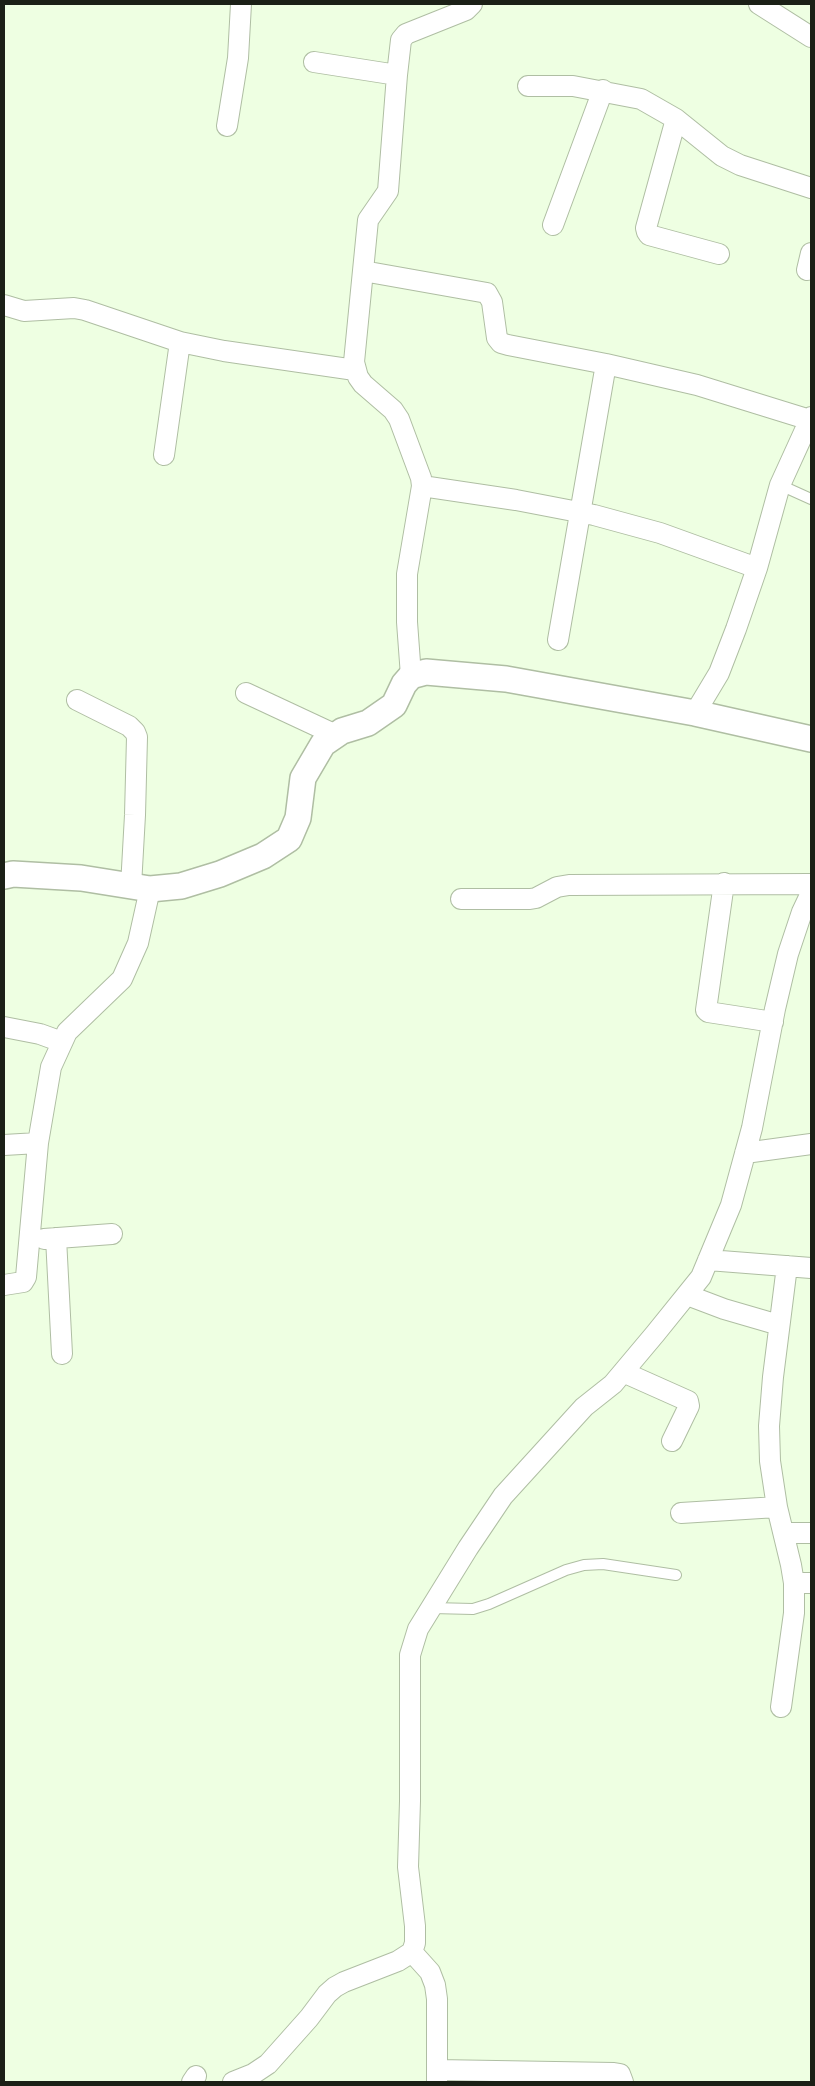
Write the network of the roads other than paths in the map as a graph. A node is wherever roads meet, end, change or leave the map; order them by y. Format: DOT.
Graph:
graph roads {
  1 [pos="241,4"];
  2 [pos="472,4"];
  3 [pos="759,4"];
  4 [pos="811,37"];
  5 [pos="314,62"];
  6 [pos="396,75"];
  7 [pos="528,86"];
  8 [pos="603,90"];
  9 [pos="676,119"];
  10 [pos="227,126"];
  11 [pos="811,188"];
  12 [pos="553,225"];
  13 [pos="719,254"];
  14 [pos="363,271"];
  15 [pos="4,305"];
  16 [pos="180,342"];
  17 [pos="606,364"];
  18 [pos="355,370"];
  19 [pos="810,418"];
  20 [pos="164,455"];
  21 [pos="780,485"];
  22 [pos="422,486"];
  23 [pos="811,499"];
  24 [pos="581,512"];
  25 [pos="756,568"];
  26 [pos="558,640"];
  27 [pos="410,676"];
  28 [pos="246,693"];
  29 [pos="77,700"];
  30 [pos="695,713"];
  31 [pos="336,735"];
  32 [pos="811,739"];
  33 [pos="4,876"];
  34 [pos="724,883"];
  35 [pos="811,884"];
  36 [pos="140,888"];
  37 [pos="811,893"];
  38 [pos="461,899"];
  39 [pos="772,1022"];
  40 [pos="4,1027"];
  41 [pos="62,1042"];
  42 [pos="38,1143"];
  43 [pos="811,1144"];
  44 [pos="4,1145"];
  45 [pos="745,1153"];
  46 [pos="112,1234"];
  47 [pos="56,1238"];
  48 [pos="30,1240"];
  49 [pos="708,1260"];
  50 [pos="787,1266"];
  51 [pos="811,1268"];
  52 [pos="4,1285"];
  53 [pos="687,1295"];
  54 [pos="779,1325"];
  55 [pos="62,1354"];
  56 [pos="623,1372"];
  57 [pos="672,1441"];
  58 [pos="777,1507"];
  59 [pos="681,1513"];
  60 [pos="784,1533"];
  61 [pos="811,1533"];
  62 [pos="676,1575"];
  63 [pos="802,1583"];
  64 [pos="432,1608"];
  65 [pos="781,1707"];
  66 [pos="412,1952"];
  67 [pos="437,2076"];
  68 [pos="233,2082"];
  69 [pos="623,2082"];
  1 -- 10 [label="street"];
  2 -- 6 [label="street"];
  3 -- 4 [label="street"];
  5 -- 6 [label="street"];
  6 -- 14 [label="street"];
  7 -- 8 [label="street"];
  8 -- 9 [label="street"];
  8 -- 12 [label="street"];
  9 -- 11 [label="street"];
  9 -- 13 [label="street"];
  14 -- 17 [label="street"];
  14 -- 18 [label="street"];
  15 -- 16 [label="street"];
  16 -- 18 [label="street"];
  16 -- 20 [label="street"];
  17 -- 19 [label="street"];
  17 -- 24 [label="street"];
  18 -- 22 [label="street"];
  19 -- 21 [label="street"];
  21 -- 23 [label="lane"];
  21 -- 25 [label="street"];
  22 -- 24 [label="street"];
  22 -- 27 [label="street"];
  24 -- 25 [label="street"];
  24 -- 26 [label="street"];
  25 -- 30 [label="street"];
  27 -- 30 [label="street"];
  27 -- 31 [label="street"];
  28 -- 31 [label="street"];
  29 -- 36 [label="street"];
  30 -- 32 [label="street"];
  31 -- 36 [label="street"];
  33 -- 36 [label="street"];
  34 -- 35 [label="street"];
  34 -- 38 [label="street"];
  34 -- 39 [label="street"];
  36 -- 41 [label="street"];
  37 -- 39 [label="street"];
  39 -- 45 [label="street"];
  40 -- 41 [label="street"];
  41 -- 42 [label="street"];
  42 -- 44 [label="street"];
  42 -- 48 [label="street"];
  43 -- 45 [label="street"];
  45 -- 49 [label="street"];
  46 -- 47 [label="street"];
  47 -- 48 [label="street"];
  47 -- 55 [label="street"];
  48 -- 52 [label="street"];
  49 -- 50 [label="street"];
  49 -- 53 [label="street"];
  50 -- 51 [label="street"];
  50 -- 54 [label="street"];
  53 -- 54 [label="street"];
  53 -- 56 [label="street"];
  54 -- 58 [label="street"];
  56 -- 57 [label="street"];
  56 -- 64 [label="street"];
  58 -- 59 [label="street"];
  58 -- 60 [label="street"];
  60 -- 61 [label="street"];
  60 -- 63 [label="street"];
  62 -- 64 [label="lane"];
  63 -- 65 [label="street"];
  64 -- 66 [label="street"];
  66 -- 67 [label="street"];
  66 -- 68 [label="street"];
  67 -- 69 [label="street"];
}
